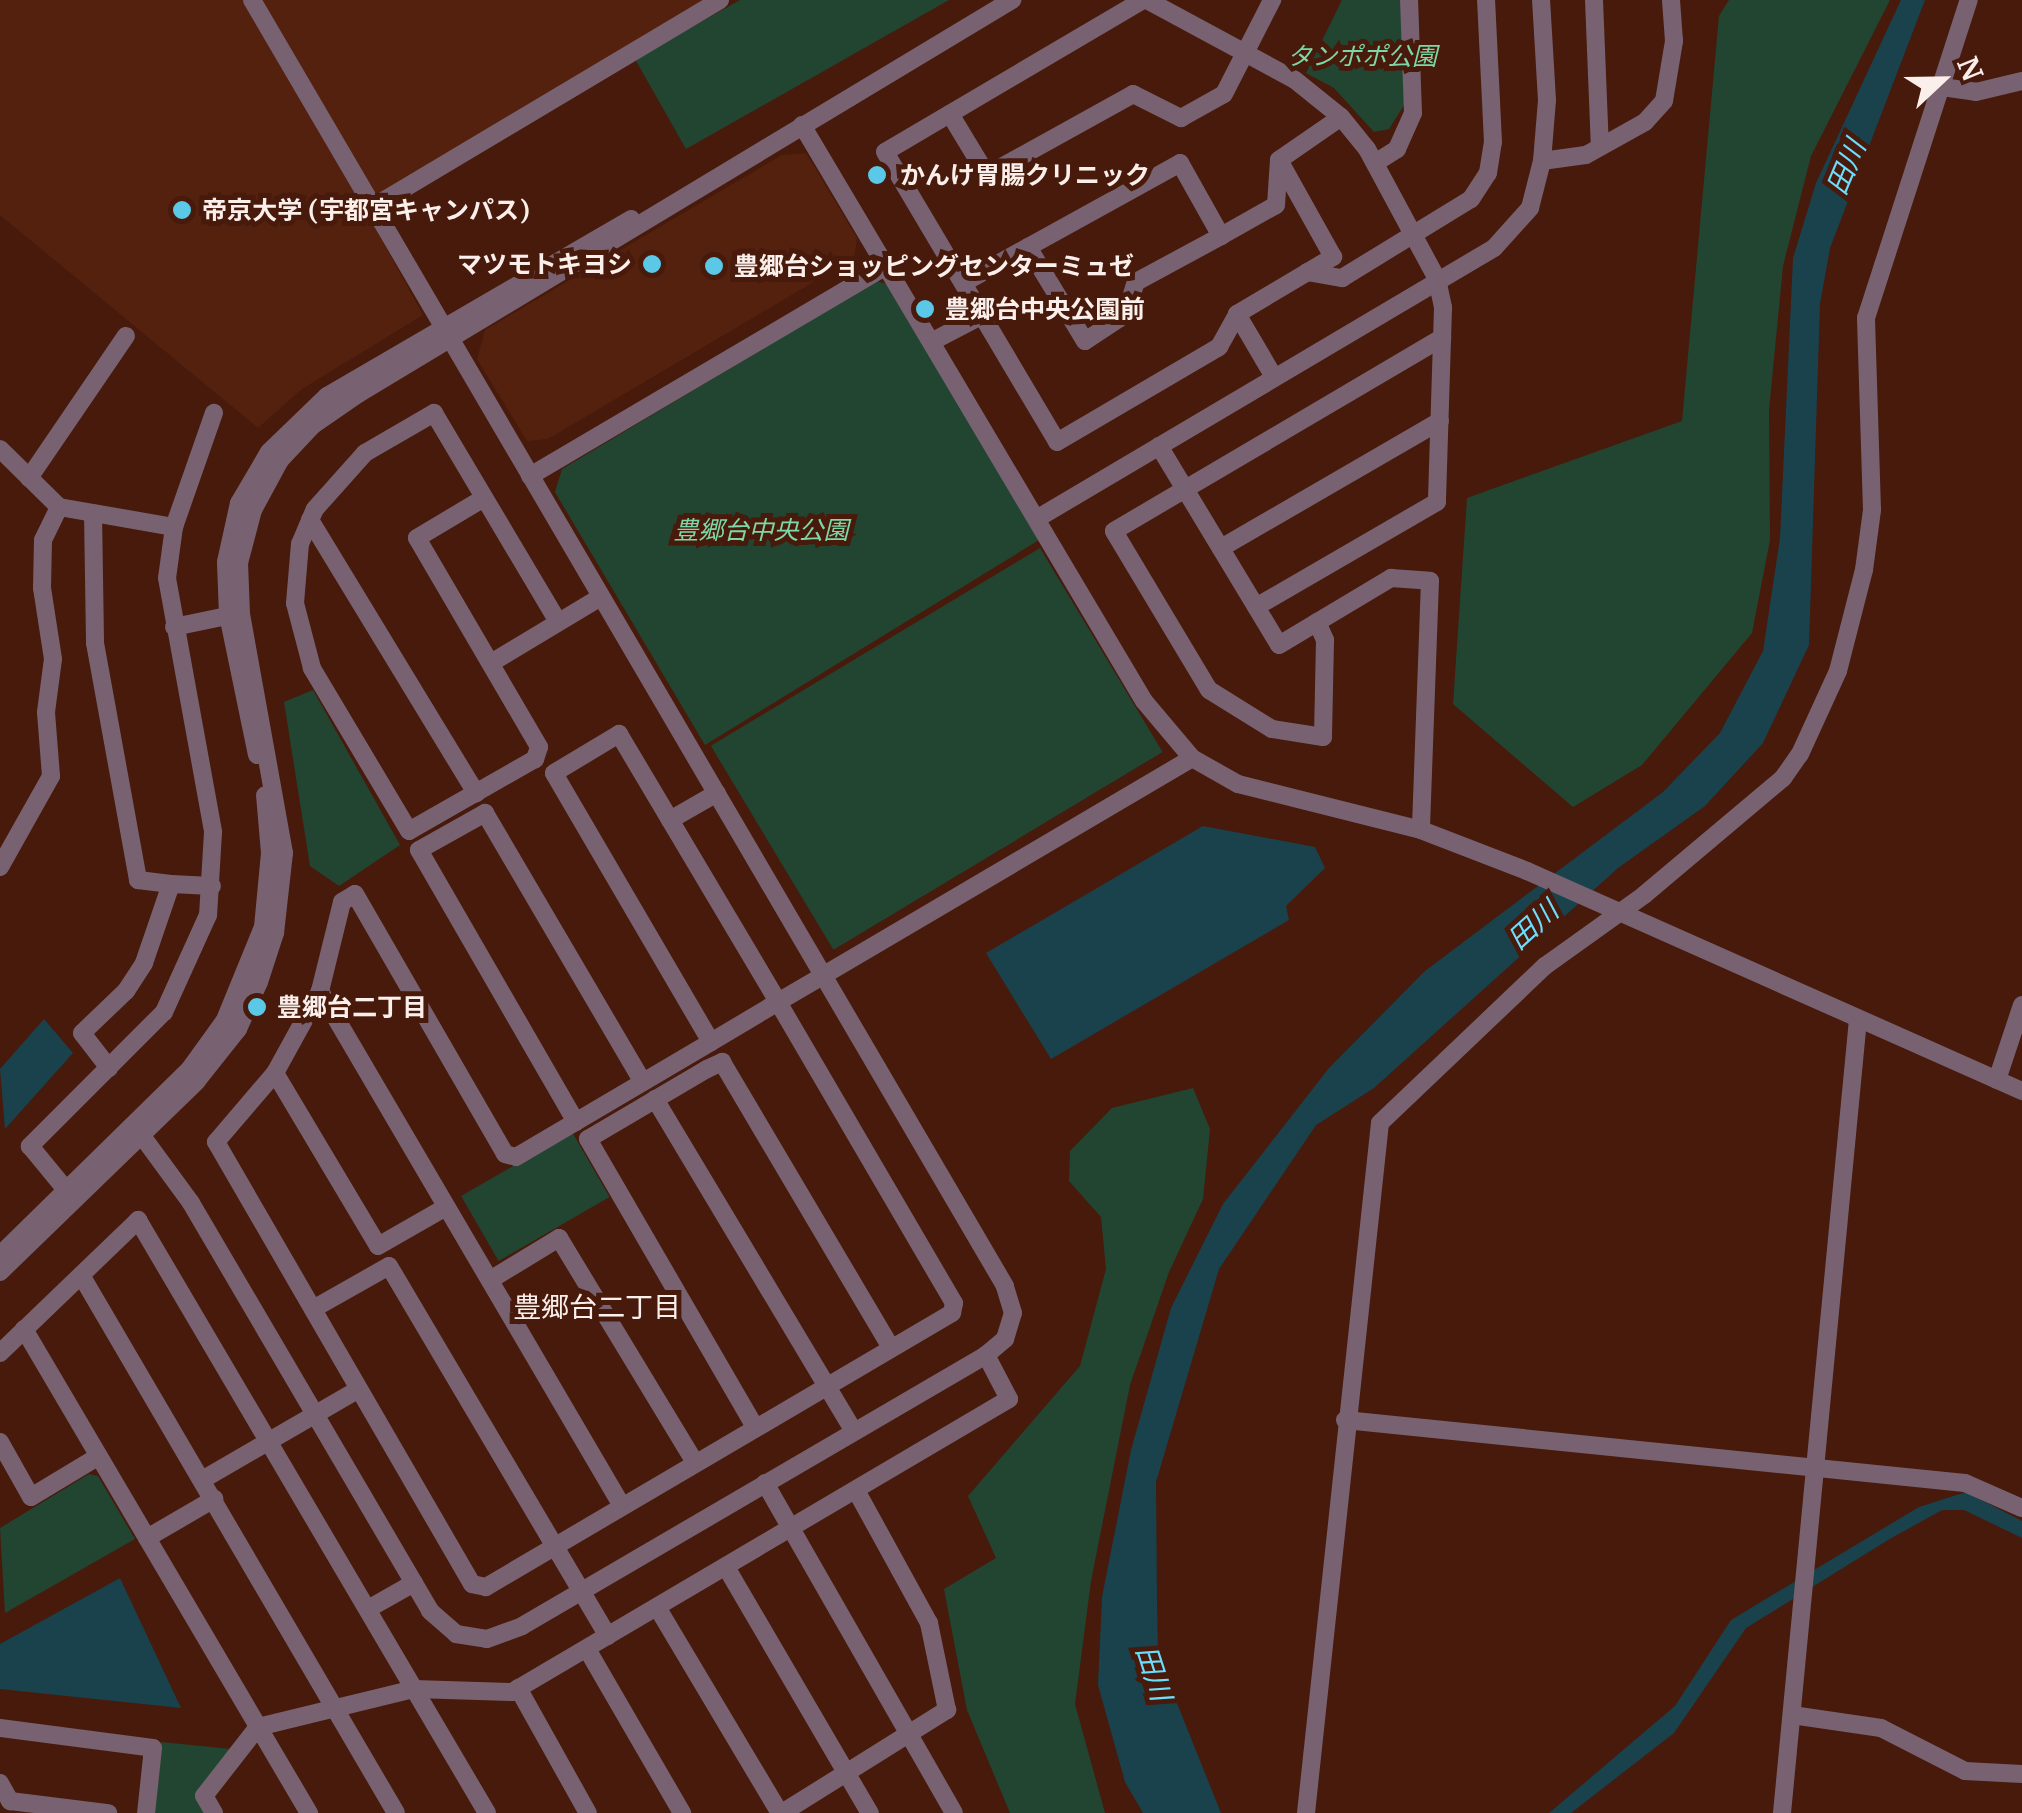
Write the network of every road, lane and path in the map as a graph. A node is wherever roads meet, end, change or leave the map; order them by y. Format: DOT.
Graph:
graph roads {
  1 [pos="252,0"];
  2 [pos="720,0"];
  3 [pos="1012,0"];
  4 [pos="1145,0"];
  5 [pos="1272,0"];
  6 [pos="1408,0"];
  7 [pos="1486,0"];
  8 [pos="1541,0"];
  9 [pos="1594,0"];
  10 [pos="1671,0"];
  11 [pos="1969,0"];
  12 [pos="1244,52"];
  13 [pos="2022,82"];
  14 [pos="1942,87"];
  15 [pos="950,114"];
  16 [pos="1341,118"];
  17 [pos="802,125"];
  18 [pos="1600,147"];
  19 [pos="1279,160"];
  20 [pos="1542,161"];
  21 [pos="1375,164"];
  22 [pos="373,208"];
  23 [pos="1415,235"];
  24 [pos="1220,236"];
  25 [pos="1028,247"];
  26 [pos="888,265"];
  27 [pos="1307,272"];
  28 [pos="1437,279"];
  29 [pos="963,283"];
  30 [pos="1237,314"];
  31 [pos="981,316"];
  32 [pos="446,332"];
  33 [pos="126,336"];
  34 [pos="1442,338"];
  35 [pos="933,340"];
  36 [pos="1274,377"];
  37 [pos="214,413"];
  38 [pos="1440,421"];
  39 [pos="1159,446"];
  40 [pos="0,449"];
  41 [pos="530,476"];
  42 [pos="29,478"];
  43 [pos="1184,488"];
  44 [pos="484,498"];
  45 [pos="59,507"];
  46 [pos="93,513"];
  47 [pos="1038,518"];
  48 [pos="310,520"];
  49 [pos="174,528"];
  50 [pos="1221,548"];
  51 [pos="601,597"];
  52 [pos="1256,607"];
  53 [pos="235,615"];
  54 [pos="558,622"];
  55 [pos="1318,622"];
  56 [pos="174,627"];
  57 [pos="491,663"];
  58 [pos="1192,758"];
  59 [pos="476,793"];
  60 [pos="717,794"];
  61 [pos="670,820"];
  62 [pos="1420,830"];
  63 [pos="0,867"];
  64 [pos="170,884"];
  65 [pos="212,886"];
  66 [pos="1617,911"];
  67 [pos="824,975"];
  68 [pos="320,991"];
  69 [pos="778,1002"];
  70 [pos="2022,1004"];
  71 [pos="1858,1020"];
  72 [pos="711,1042"];
  73 [pos="109,1068"];
  74 [pos="276,1074"];
  75 [pos="1997,1080"];
  76 [pos="643,1082"];
  77 [pos="2022,1091"];
  78 [pos="655,1099"];
  79 [pos="576,1122"];
  80 [pos="138,1129"];
  81 [pos="70,1195"];
  82 [pos="446,1206"];
  83 [pos="0,1254"];
  84 [pos="0,1272"];
  85 [pos="81,1275"];
  86 [pos="490,1280"];
  87 [pos="313,1309"];
  88 [pos="24,1329"];
  89 [pos="891,1348"];
  90 [pos="0,1354"];
  91 [pos="986,1354"];
  92 [pos="827,1386"];
  93 [pos="359,1389"];
  94 [pos="314,1416"];
  95 [pos="1345,1420"];
  96 [pos="755,1428"];
  97 [pos="854,1431"];
  98 [pos="269,1441"];
  99 [pos="0,1442"];
  100 [pos="99,1456"];
  101 [pos="695,1463"];
  102 [pos="1816,1466"];
  103 [pos="202,1480"];
  104 [pos="765,1483"];
  105 [pos="856,1490"];
  106 [pos="214,1499"];
  107 [pos="622,1506"];
  108 [pos="2022,1508"];
  109 [pos="793,1527"];
  110 [pos="147,1538"];
  111 [pos="555,1546"];
  112 [pos="726,1567"];
  113 [pos="414,1584"];
  114 [pos="581,1590"];
  115 [pos="658,1607"];
  116 [pos="368,1610"];
  117 [pos="608,1636"];
  118 [pos="586,1648"];
  119 [pos="518,1688"];
  120 [pos="414,1689"];
  121 [pos="336,1708"];
  122 [pos="1792,1714"];
  123 [pos="258,1727"];
  124 [pos="0,1728"];
  125 [pos="909,1738"];
  126 [pos="848,1774"];
  127 [pos="2022,1774"];
  128 [pos="0,1782"];
  129 [pos="108,1813"];
  130 [pos="146,1813"];
  131 [pos="214,1813"];
  132 [pos="309,1813"];
  133 [pos="396,1813"];
  134 [pos="487,1813"];
  135 [pos="588,1813"];
  136 [pos="682,1813"];
  137 [pos="781,1813"];
  138 [pos="870,1813"];
  139 [pos="954,1813"];
  140 [pos="1306,1813"];
  141 [pos="1782,1813"];
  1 -- 22 [label="street"];
  2 -- 22 [label="street"];
  3 -- 17 [label="street"];
  4 -- 12 [label="street"];
  4 -- 15 [label="street"];
  5 -- 12 [label="street"];
  6 -- 21 [label="street"];
  7 -- 23 [label="street"];
  8 -- 20 [label="street"];
  9 -- 18 [label="street"];
  10 -- 18 [label="street"];
  11 -- 14 [label="street"];
  12 -- 15 [label="street"];
  12 -- 16 [label="street"];
  13 -- 14 [label="street"];
  14 -- 66 [label="street"];
  15 -- 29 [label="street"];
  16 -- 19 [label="street"];
  16 -- 21 [label="street"];
  17 -- 26 [label="street"];
  17 -- 32 [label="street"];
  18 -- 20 [label="street"];
  19 -- 24 [label="street"];
  19 -- 27 [label="street"];
  20 -- 28 [label="street"];
  21 -- 23 [label="street"];
  22 -- 32 [label="street"];
  23 -- 27 [label="street"];
  23 -- 28 [label="street"];
  24 -- 25 [label="street"];
  24 -- 25 [label="street"];
  25 -- 29 [label="street"];
  26 -- 35 [label="street"];
  26 -- 41 [label="street"];
  27 -- 30 [label="street"];
  28 -- 34 [label="street"];
  28 -- 36 [label="street"];
  29 -- 31 [label="street"];
  30 -- 31 [label="street"];
  30 -- 36 [label="street"];
  31 -- 35 [label="street"];
  32 -- 41 [label="street"];
  32 -- 53 [label="street"];
  33 -- 42 [label="street"];
  34 -- 38 [label="street"];
  34 -- 43 [label="street"];
  35 -- 47 [label="street"];
  36 -- 39 [label="street"];
  37 -- 49 [label="street"];
  38 -- 50 [label="street"];
  38 -- 52 [label="street"];
  39 -- 43 [label="street"];
  39 -- 47 [label="street"];
  40 -- 42 [label="street"];
  41 -- 51 [label="street"];
  42 -- 45 [label="street"];
  43 -- 50 [label="street"];
  43 -- 55 [label="street"];
  44 -- 48 [label="street"];
  44 -- 54 [label="street"];
  44 -- 57 [label="street"];
  45 -- 46 [label="street"];
  45 -- 63 [label="street"];
  46 -- 49 [label="street"];
  46 -- 64 [label="street"];
  47 -- 58 [label="street"];
  48 -- 59 [label="street"];
  48 -- 59 [label="street"];
  49 -- 56 [label="street"];
  50 -- 52 [label="street"];
  51 -- 54 [label="street"];
  51 -- 60 [label="street"];
  52 -- 55 [label="street"];
  53 -- 56 [label="street"];
  53 -- 80 [label="street"];
  54 -- 57 [label="street"];
  55 -- 62 [label="street"];
  56 -- 65 [label="street"];
  57 -- 59 [label="street"];
  58 -- 62 [label="street"];
  58 -- 67 [label="street"];
  60 -- 61 [label="street"];
  60 -- 67 [label="street"];
  61 -- 69 [label="street"];
  61 -- 72 [label="street"];
  62 -- 66 [label="street"];
  64 -- 65 [label="street"];
  64 -- 73 [label="street"];
  65 -- 73 [label="street"];
  66 -- 71 [label="street"];
  66 -- 95 [label="street"];
  67 -- 69 [label="street"];
  67 -- 91 [label="street"];
  68 -- 74 [label="street"];
  68 -- 79 [label="street"];
  68 -- 82 [label="street"];
  69 -- 72 [label="street"];
  69 -- 89 [label="street"];
  70 -- 75 [label="street"];
  71 -- 75 [label="street"];
  71 -- 102 [label="street"];
  72 -- 76 [label="street"];
  73 -- 81 [label="street"];
  74 -- 82 [label="street"];
  74 -- 87 [label="street"];
  75 -- 77 [label="street"];
  76 -- 79 [label="street"];
  76 -- 79 [label="street"];
  78 -- 89 [label="street"];
  78 -- 92 [label="street"];
  78 -- 96 [label="street"];
  80 -- 81 [label="street"];
  80 -- 94 [label="street"];
  81 -- 83 [label="street"];
  81 -- 84 [label="street"];
  82 -- 86 [label="street"];
  85 -- 88 [label="street"];
  85 -- 98 [label="street"];
  85 -- 103 [label="street"];
  86 -- 101 [label="street"];
  86 -- 107 [label="street"];
  87 -- 93 [label="street"];
  87 -- 111 [label="street"];
  88 -- 90 [label="street"];
  88 -- 100 [label="street"];
  89 -- 92 [label="street"];
  91 -- 97 [label="street"];
  91 -- 105 [label="street"];
  92 -- 96 [label="street"];
  92 -- 97 [label="street"];
  93 -- 94 [label="street"];
  93 -- 111 [label="street"];
  94 -- 98 [label="street"];
  94 -- 113 [label="street"];
  95 -- 102 [label="street"];
  95 -- 140 [label="street"];
  96 -- 101 [label="street"];
  97 -- 104 [label="street"];
  98 -- 103 [label="street"];
  98 -- 116 [label="street"];
  99 -- 100 [label="street"];
  100 -- 110 [label="street"];
  101 -- 107 [label="street"];
  102 -- 108 [label="street"];
  102 -- 122 [label="street"];
  103 -- 106 [label="street"];
  104 -- 109 [label="street"];
  104 -- 114 [label="street"];
  105 -- 109 [label="street"];
  105 -- 125 [label="street"];
  106 -- 110 [label="street"];
  106 -- 121 [label="street"];
  107 -- 111 [label="street"];
  109 -- 112 [label="street"];
  109 -- 125 [label="street"];
  110 -- 123 [label="street"];
  111 -- 114 [label="street"];
  112 -- 115 [label="street"];
  112 -- 126 [label="street"];
  113 -- 114 [label="street"];
  113 -- 116 [label="street"];
  114 -- 117 [label="street"];
  115 -- 117 [label="street"];
  115 -- 137 [label="street"];
  116 -- 120 [label="street"];
  117 -- 118 [label="street"];
  118 -- 119 [label="street"];
  118 -- 136 [label="street"];
  119 -- 120 [label="street"];
  119 -- 135 [label="street"];
  120 -- 121 [label="street"];
  120 -- 134 [label="street"];
  121 -- 123 [label="street"];
  121 -- 133 [label="street"];
  122 -- 127 [label="street"];
  122 -- 141 [label="street"];
  123 -- 131 [label="street"];
  123 -- 132 [label="street"];
  124 -- 130 [label="street"];
  125 -- 126 [label="street"];
  125 -- 139 [label="street"];
  126 -- 137 [label="street"];
  126 -- 138 [label="street"];
  128 -- 129 [label="street"];
}
